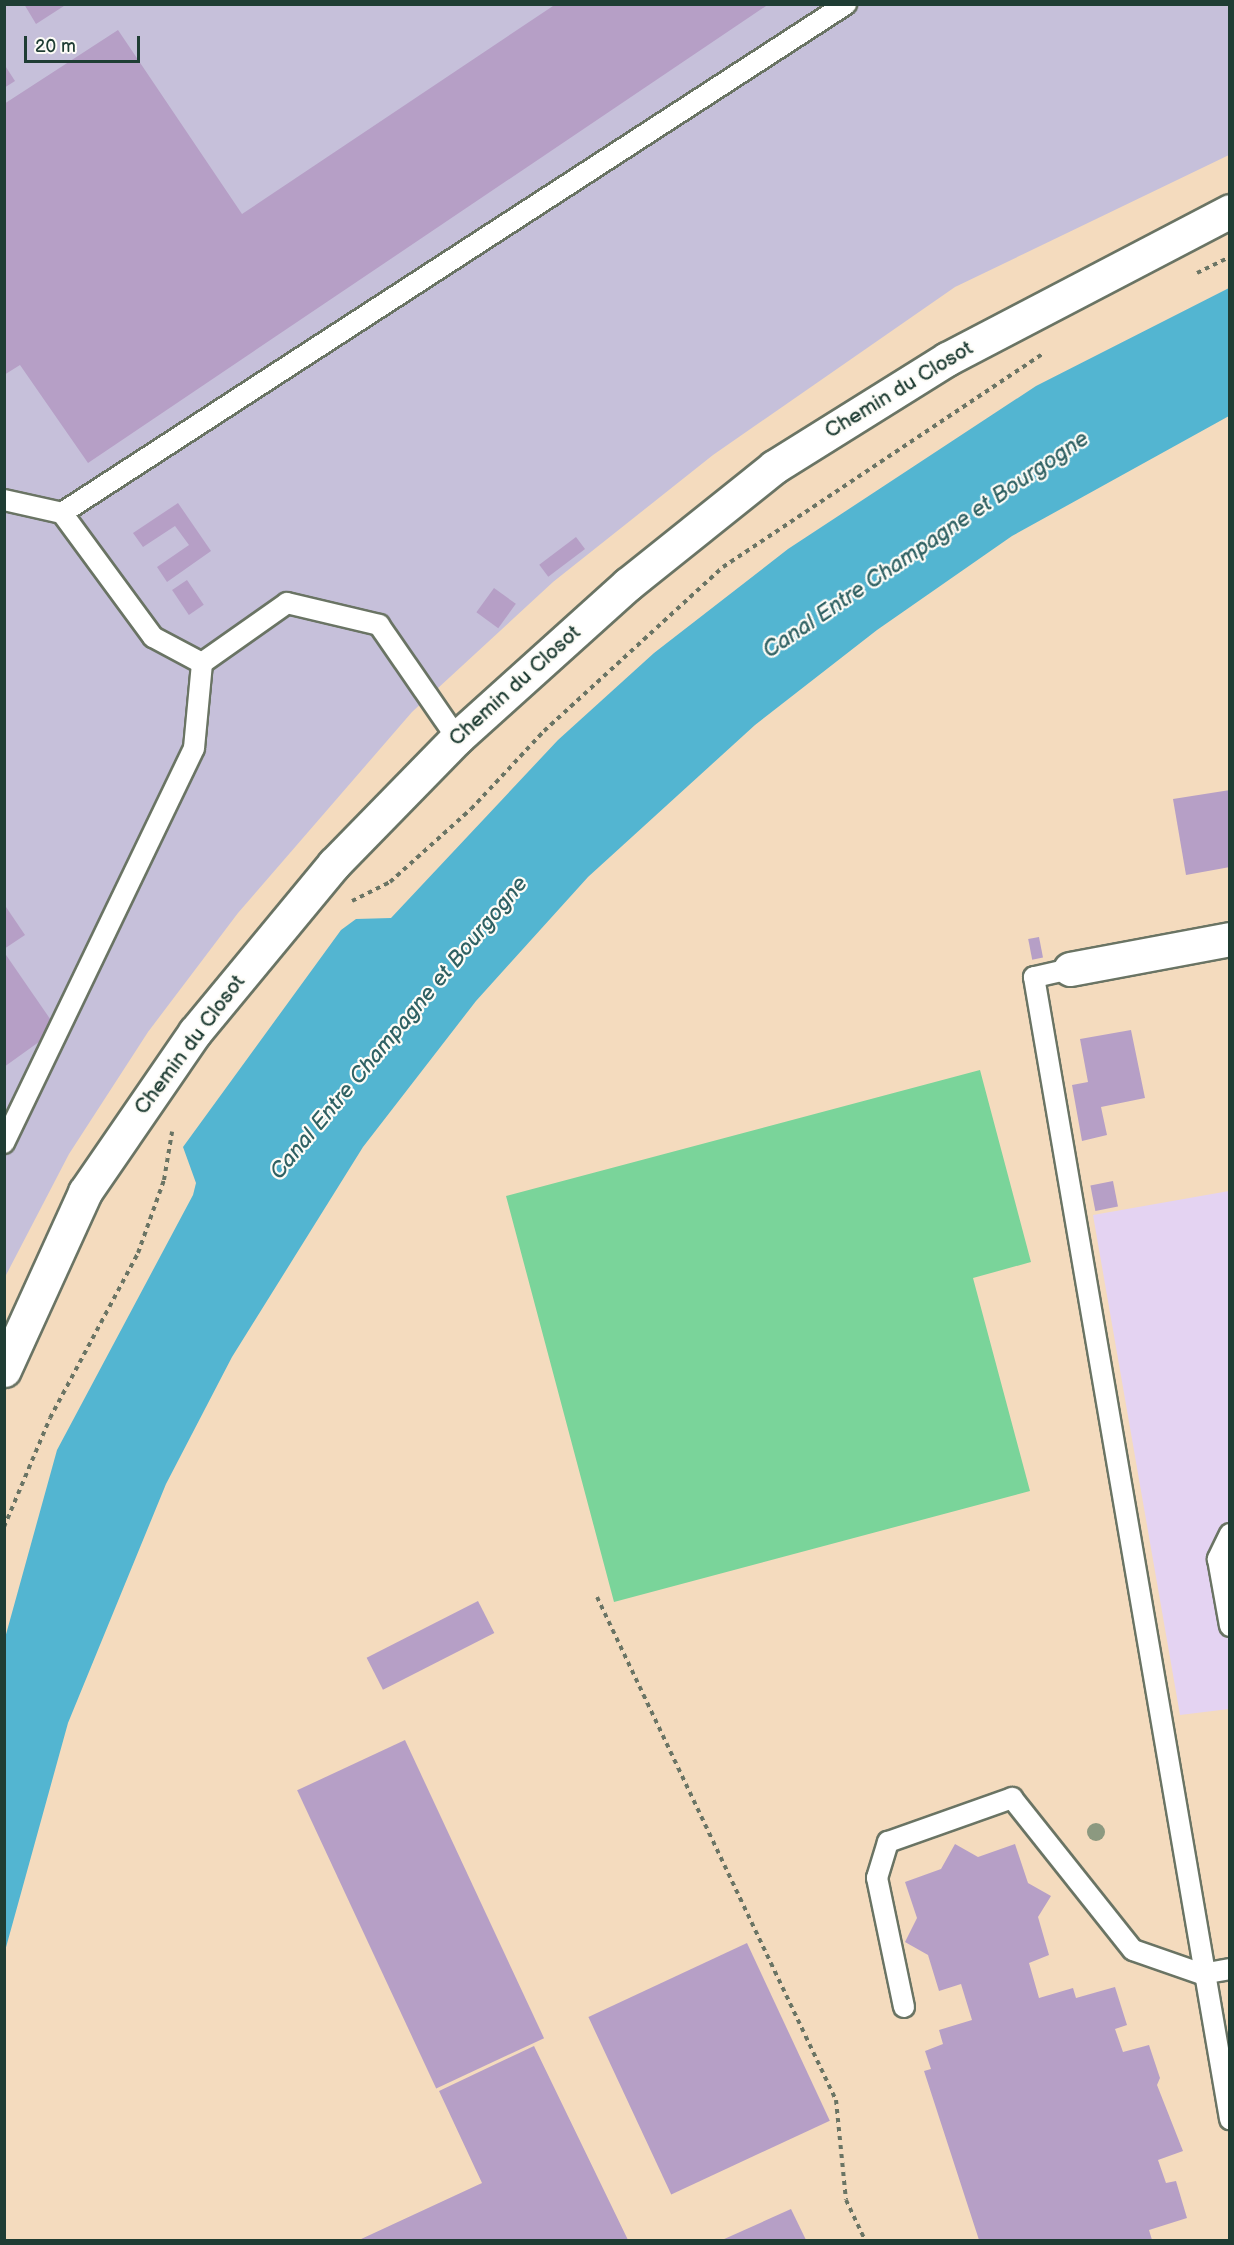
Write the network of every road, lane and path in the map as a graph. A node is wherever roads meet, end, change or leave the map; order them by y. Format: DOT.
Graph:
graph roads {
  1 [pos="846,4"];
  2 [pos="1230,211"];
  3 [pos="1230,257"];
  4 [pos="1188,278"];
  5 [pos="1053,347"];
  6 [pos="4,500"];
  7 [pos="62,513"];
  8 [pos="202,663"];
  9 [pos="457,738"];
  10 [pos="349,903"];
  11 [pos="1230,939"];
  12 [pos="1070,969"];
  13 [pos="179,1120"];
  14 [pos="4,1143"];
  15 [pos="4,1370"];
  16 [pos="4,1527"];
  17 [pos="1230,1534"];
  18 [pos="597,1597"];
  19 [pos="1230,1626"];
  20 [pos="1230,1969"];
  21 [pos="1202,1974"];
  22 [pos="904,2007"];
  23 [pos="1230,2119"];
  24 [pos="865,2241"];
  1 -- 7 [label="lane"];
  2 -- 9 [label="street, Chemin du Closot"];
  3 -- 4 [label="path"];
  5 -- 10 [label="path"];
  6 -- 7 [label="lane"];
  7 -- 8 [label="lane"];
  8 -- 9 [label="lane"];
  8 -- 14 [label="lane"];
  9 -- 15 [label="street, Chemin du Closot"];
  11 -- 12 [label="street"];
  12 -- 21 [label="lane"];
  13 -- 16 [label="path"];
  17 -- 19 [label="lane"];
  18 -- 24 [label="path"];
  20 -- 21 [label="lane"];
  21 -- 22 [label="lane"];
  21 -- 23 [label="lane"];
}
